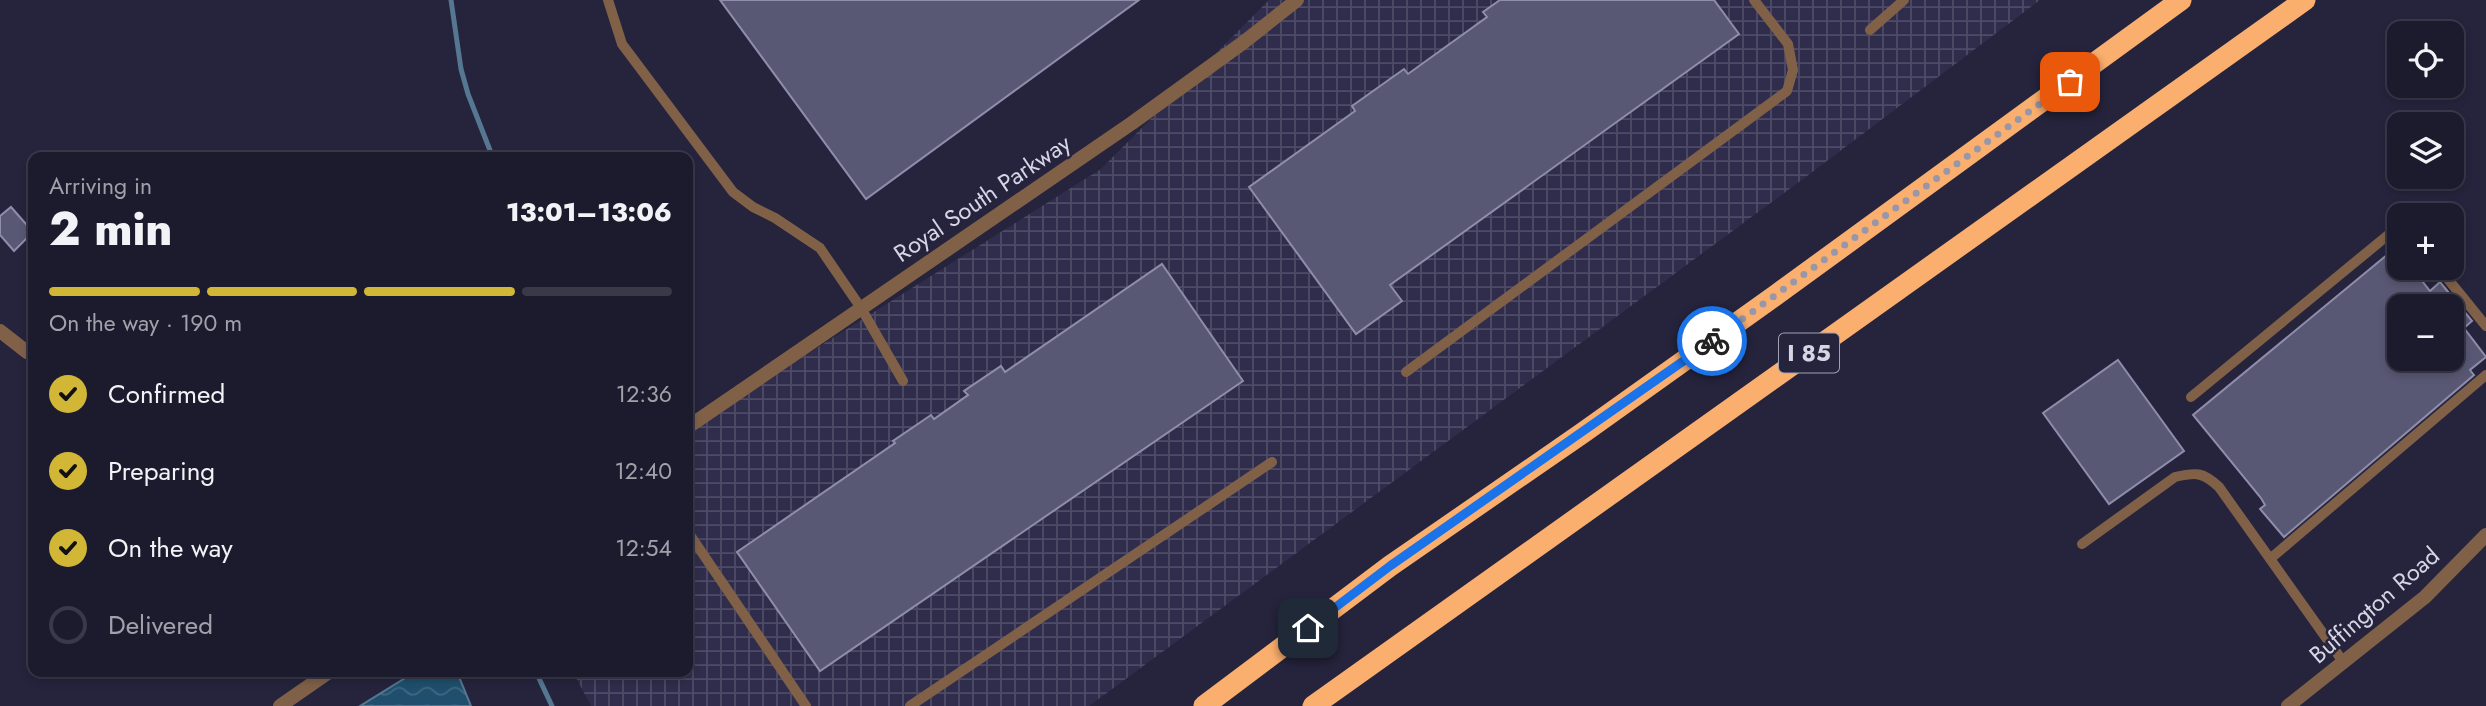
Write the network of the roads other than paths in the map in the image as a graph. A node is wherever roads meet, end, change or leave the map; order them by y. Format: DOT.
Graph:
graph roads {
  1 [pos="608,0"];
  2 [pos="1297,0"];
  3 [pos="1754,0"];
  4 [pos="1904,0"];
  5 [pos="2181,0"];
  6 [pos="2305,0"];
  7 [pos="1870,30"];
  8 [pos="2387,236"];
  9 [pos="2449,280"];
  10 [pos="861,308"];
  11 [pos="2486,326"];
  12 [pos="0,331"];
  13 [pos="28,352"];
  14 [pos="1406,372"];
  15 [pos="2486,376"];
  16 [pos="903,381"];
  17 [pos="2191,397"];
  18 [pos="693,424"];
  19 [pos="1272,462"];
  20 [pos="2486,535"];
  21 [pos="693,539"];
  22 [pos="2082,544"];
  23 [pos="2270,559"];
  24 [pos="2344,663"];
  25 [pos="322,677"];
  26 [pos="280,706"];
  27 [pos="806,706"];
  28 [pos="910,706"];
  29 [pos="1204,706"];
  30 [pos="1313,706"];
  31 [pos="2288,706"];
  1 -- 10 [label="lane"];
  2 -- 10 [label="street, Royal South Parkway"];
  3 -- 14 [label="lane"];
  4 -- 7 [label="lane"];
  5 -- 29 [label="highway, I 85"];
  6 -- 30 [label="highway, I 85"];
  8 -- 17 [label="lane"];
  9 -- 11 [label="lane"];
  10 -- 16 [label="lane"];
  10 -- 18 [label="street, Royal South Parkway"];
  12 -- 13 [label="street"];
  15 -- 23 [label="lane"];
  19 -- 28 [label="lane"];
  20 -- 24 [label="street, Buffington Road"];
  21 -- 27 [label="lane"];
  22 -- 23 [label="lane"];
  23 -- 24 [label="lane"];
  24 -- 31 [label="street, Buffington Road"];
  25 -- 26 [label="street"];
}
